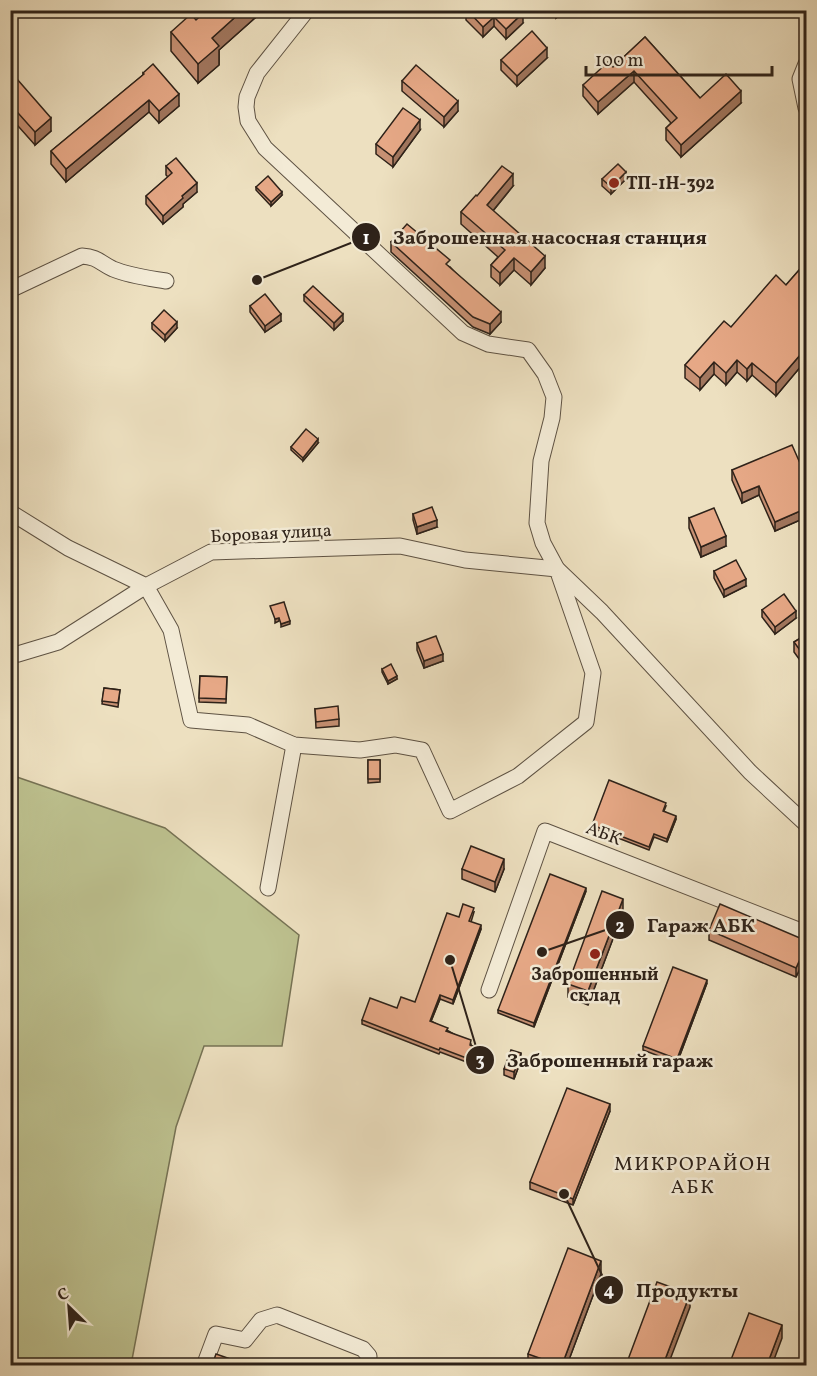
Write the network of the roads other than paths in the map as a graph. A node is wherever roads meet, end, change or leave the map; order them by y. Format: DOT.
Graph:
graph roads {
  1 [pos="307,10"];
  2 [pos="807,64"];
  3 [pos="807,108"];
  4 [pos="166,281"];
  5 [pos="10,290"];
  6 [pos="10,512"];
  7 [pos="557,569"];
  8 [pos="146,586"];
  9 [pos="10,655"];
  10 [pos="294,745"];
  11 [pos="807,824"];
  12 [pos="268,888"];
  13 [pos="807,933"];
  14 [pos="489,990"];
  15 [pos="204,1365"];
  16 [pos="368,1365"];
  1 -- 7 [label="street"];
  2 -- 3 [label="street"];
  4 -- 5 [label="street"];
  6 -- 8 [label="street"];
  7 -- 8 [label="street, Боровая улица"];
  7 -- 10 [label="street"];
  7 -- 11 [label="street"];
  8 -- 9 [label="street, Боровая улица"];
  8 -- 10 [label="street"];
  10 -- 12 [label="street"];
  13 -- 14 [label="street, АБК"];
  15 -- 16 [label="street"];
}
